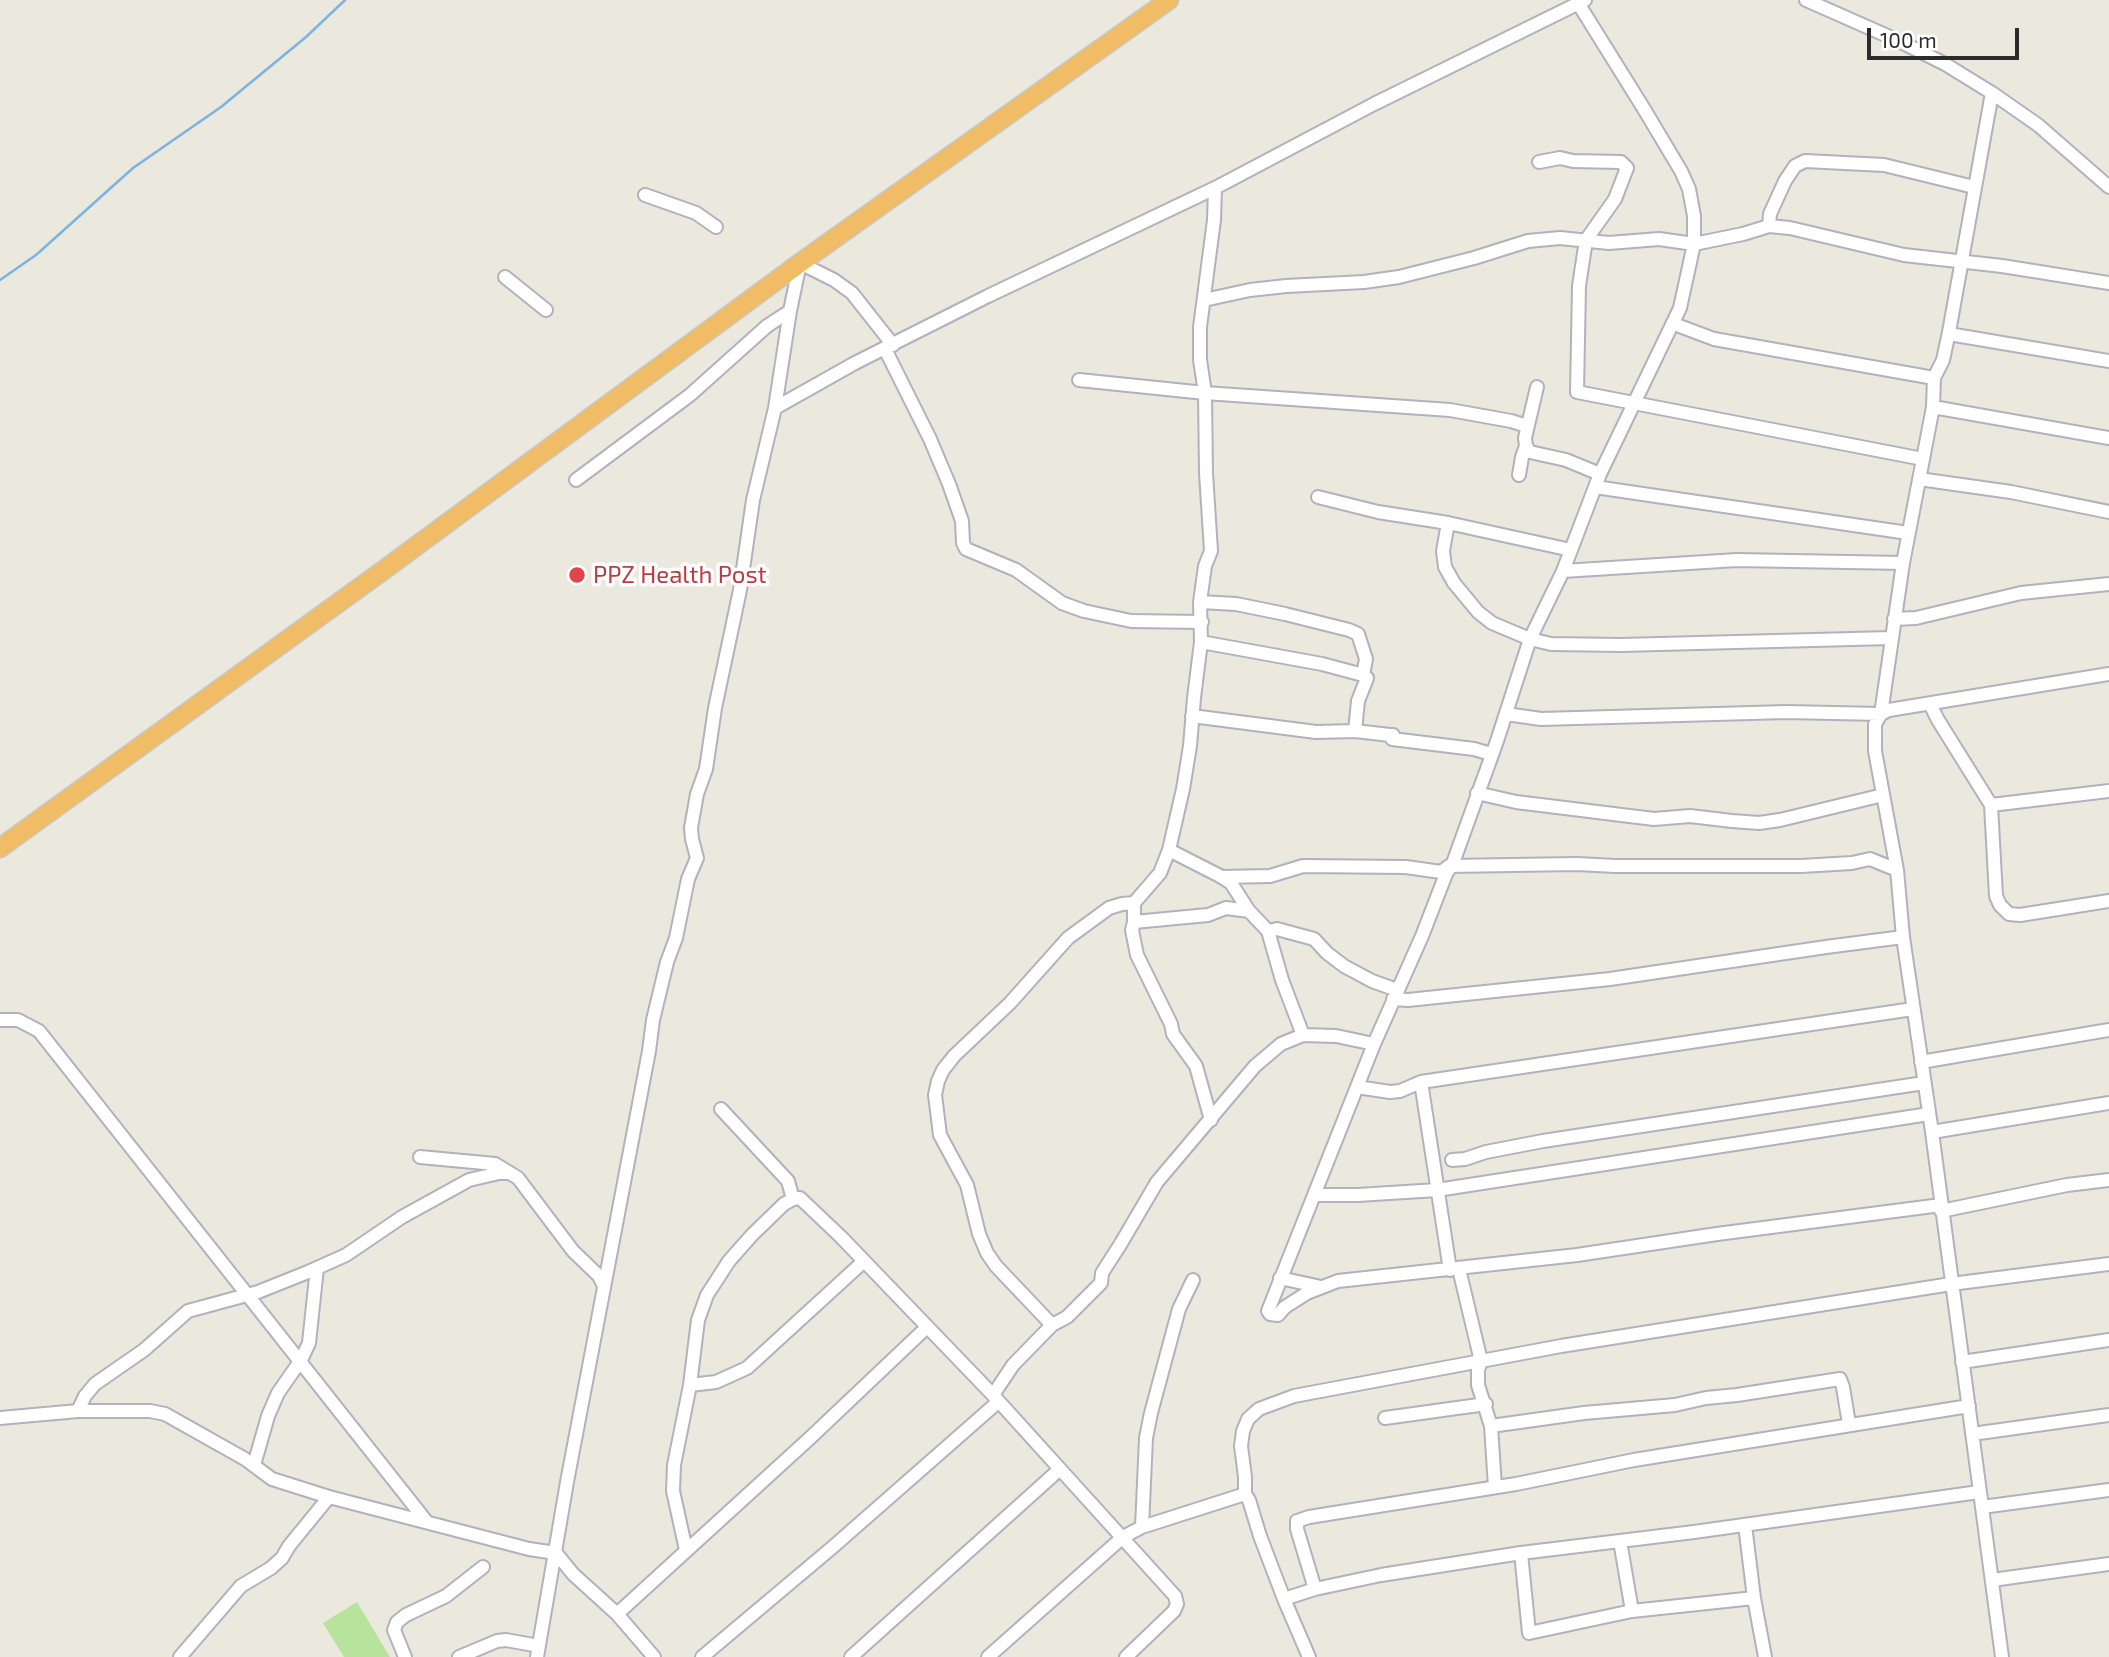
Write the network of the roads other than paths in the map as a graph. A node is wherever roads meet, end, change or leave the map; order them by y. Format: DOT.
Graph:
graph roads {
  1 [pos="1169,0"];
  2 [pos="1806,0"];
  3 [pos="1582,2"];
  4 [pos="1992,93"];
  5 [pos="1539,162"];
  6 [pos="1974,187"];
  7 [pos="2109,187"];
  8 [pos="1215,188"];
  9 [pos="645,195"];
  10 [pos="1769,226"];
  11 [pos="716,227"];
  12 [pos="1586,240"];
  13 [pos="1694,244"];
  14 [pos="800,263"];
  15 [pos="1962,263"];
  16 [pos="505,277"];
  17 [pos="2109,283"];
  18 [pos="1204,300"];
  19 [pos="546,310"];
  20 [pos="790,311"];
  21 [pos="1674,324"];
  22 [pos="1949,334"];
  23 [pos="889,347"];
  24 [pos="2109,361"];
  25 [pos="1934,378"];
  26 [pos="1079,380"];
  27 [pos="1537,387"];
  28 [pos="1205,393"];
  29 [pos="1636,404"];
  30 [pos="1933,407"];
  31 [pos="775,408"];
  32 [pos="1527,426"];
  33 [pos="2109,438"];
  34 [pos="1526,446"];
  35 [pos="1923,459"];
  36 [pos="1519,475"];
  37 [pos="1919,479"];
  38 [pos="576,480"];
  39 [pos="1597,480"];
  40 [pos="1318,497"];
  41 [pos="2109,512"];
  42 [pos="1448,523"];
  43 [pos="1908,533"];
  44 [pos="1571,550"];
  45 [pos="1903,563"];
  46 [pos="1563,571"];
  47 [pos="2109,584"];
  48 [pos="1200,602"];
  49 [pos="1894,619"];
  50 [pos="1202,622"];
  51 [pos="1891,638"];
  52 [pos="1530,639"];
  53 [pos="1201,642"];
  54 [pos="2109,674"];
  55 [pos="1363,675"];
  56 [pos="1930,704"];
  57 [pos="1506,714"];
  58 [pos="1881,714"];
  59 [pos="1192,716"];
  60 [pos="1355,732"];
  61 [pos="1492,754"];
  62 [pos="2109,791"];
  63 [pos="1478,793"];
  64 [pos="1883,795"];
  65 [pos="1991,806"];
  66 [pos="0,848"];
  67 [pos="1170,850"];
  68 [pos="1452,866"];
  69 [pos="1897,870"];
  70 [pos="1221,877"];
  71 [pos="2109,901"];
  72 [pos="1134,903"];
  73 [pos="1249,911"];
  74 [pos="1134,922"];
  75 [pos="1268,932"];
  76 [pos="1903,937"];
  77 [pos="1395,995"];
  78 [pos="1913,1009"];
  79 [pos="0,1020"];
  80 [pos="2109,1030"];
  81 [pos="1303,1035"];
  82 [pos="1374,1044"];
  83 [pos="1921,1062"];
  84 [pos="1421,1082"];
  85 [pos="1924,1083"];
  86 [pos="1357,1087"];
  87 [pos="2109,1103"];
  88 [pos="721,1109"];
  89 [pos="1929,1114"];
  90 [pos="1210,1120"];
  91 [pos="1932,1132"];
  92 [pos="420,1157"];
  93 [pos="1452,1160"];
  94 [pos="510,1173"];
  95 [pos="2109,1180"];
  96 [pos="1437,1190"];
  97 [pos="1314,1195"];
  98 [pos="793,1199"];
  99 [pos="1941,1208"];
  100 [pos="863,1262"];
  101 [pos="2109,1264"];
  102 [pos="317,1268"];
  103 [pos="1455,1269"];
  104 [pos="1280,1278"];
  105 [pos="1193,1280"];
  106 [pos="1951,1284"];
  107 [pos="604,1286"];
  108 [pos="1321,1287"];
  109 [pos="248,1295"];
  110 [pos="1052,1325"];
  111 [pos="926,1328"];
  112 [pos="2109,1340"];
  113 [pos="1481,1360"];
  114 [pos="300,1362"];
  115 [pos="1962,1362"];
  116 [pos="690,1385"];
  117 [pos="996,1399"];
  118 [pos="1486,1404"];
  119 [pos="1969,1406"];
  120 [pos="78,1411"];
  121 [pos="2109,1415"];
  122 [pos="0,1418"];
  123 [pos="1385,1418"];
  124 [pos="1849,1424"];
  125 [pos="1491,1426"];
  126 [pos="1972,1434"];
  127 [pos="254,1465"];
  128 [pos="1060,1469"];
  129 [pos="1495,1487"];
  130 [pos="2109,1490"];
  131 [pos="1979,1492"];
  132 [pos="1245,1494"];
  133 [pos="329,1497"];
  134 [pos="1982,1507"];
  135 [pos="426,1521"];
  136 [pos="1745,1525"];
  137 [pos="1142,1527"];
  138 [pos="1123,1537"];
  139 [pos="1620,1541"];
  140 [pos="686,1550"];
  141 [pos="1521,1552"];
  142 [pos="556,1553"];
  143 [pos="2109,1564"];
  144 [pos="484,1567"];
  145 [pos="1992,1580"];
  146 [pos="1315,1589"];
  147 [pos="1754,1598"];
  148 [pos="1284,1599"];
  149 [pos="1632,1611"];
  150 [pos="617,1614"];
  151 [pos="538,1652"];
  152 [pos="180,1657"];
  153 [pos="405,1657"];
  154 [pos="459,1657"];
  155 [pos="654,1657"];
  156 [pos="702,1657"];
  157 [pos="851,1657"];
  158 [pos="988,1657"];
  159 [pos="1126,1657"];
  160 [pos="1310,1657"];
  161 [pos="1765,1657"];
  162 [pos="2002,1657"];
  1 -- 14 [label="highway"];
  2 -- 4 [label="street"];
  3 -- 8 [label="street"];
  3 -- 13 [label="street"];
  4 -- 6 [label="street"];
  4 -- 7 [label="street"];
  5 -- 12 [label="street"];
  6 -- 10 [label="street"];
  6 -- 15 [label="street"];
  8 -- 18 [label="street"];
  8 -- 23 [label="street"];
  9 -- 11 [label="street"];
  10 -- 13 [label="street"];
  10 -- 15 [label="street"];
  12 -- 13 [label="street"];
  12 -- 18 [label="street"];
  12 -- 29 [label="street"];
  13 -- 21 [label="street"];
  14 -- 20 [label="street"];
  14 -- 23 [label="street"];
  14 -- 66 [label="highway"];
  15 -- 17 [label="street"];
  15 -- 22 [label="street"];
  16 -- 19 [label="street"];
  18 -- 28 [label="street"];
  20 -- 31 [label="street"];
  20 -- 38 [label="street"];
  21 -- 25 [label="street"];
  21 -- 29 [label="street"];
  22 -- 24 [label="street"];
  22 -- 25 [label="street"];
  23 -- 31 [label="street"];
  23 -- 50 [label="street"];
  25 -- 30 [label="street"];
  26 -- 28 [label="street"];
  27 -- 32 [label="street"];
  28 -- 32 [label="street"];
  28 -- 48 [label="street"];
  29 -- 35 [label="street"];
  29 -- 39 [label="street"];
  30 -- 33 [label="street"];
  30 -- 35 [label="street"];
  31 -- 107 [label="street"];
  32 -- 34 [label="street"];
  34 -- 36 [label="street"];
  34 -- 39 [label="street"];
  35 -- 37 [label="street"];
  37 -- 41 [label="street"];
  37 -- 43 [label="street"];
  39 -- 43 [label="street"];
  39 -- 44 [label="street"];
  40 -- 42 [label="street"];
  42 -- 44 [label="street"];
  42 -- 52 [label="street"];
  43 -- 45 [label="street"];
  44 -- 46 [label="street"];
  45 -- 46 [label="street"];
  45 -- 49 [label="street"];
  46 -- 52 [label="street"];
  47 -- 49 [label="street"];
  48 -- 50 [label="street"];
  48 -- 55 [label="street"];
  49 -- 51 [label="street"];
  50 -- 53 [label="street"];
  51 -- 52 [label="street"];
  51 -- 58 [label="street"];
  52 -- 57 [label="street"];
  53 -- 55 [label="street"];
  53 -- 59 [label="street"];
  54 -- 56 [label="street"];
  55 -- 60 [label="street"];
  56 -- 58 [label="street"];
  56 -- 65 [label="street"];
  57 -- 58 [label="street"];
  57 -- 61 [label="street"];
  58 -- 64 [label="street"];
  59 -- 60 [label="street"];
  59 -- 67 [label="street"];
  60 -- 61 [label="street"];
  61 -- 63 [label="street"];
  62 -- 65 [label="street"];
  63 -- 64 [label="street"];
  63 -- 68 [label="street"];
  64 -- 69 [label="street"];
  65 -- 71 [label="street"];
  67 -- 70 [label="street"];
  67 -- 72 [label="street"];
  68 -- 69 [label="street"];
  68 -- 70 [label="street"];
  68 -- 77 [label="street"];
  69 -- 76 [label="street"];
  70 -- 73 [label="street"];
  72 -- 74 [label="street"];
  72 -- 110 [label="street"];
  73 -- 74 [label="street"];
  73 -- 75 [label="street"];
  74 -- 90 [label="street"];
  75 -- 77 [label="street"];
  75 -- 81 [label="street"];
  76 -- 77 [label="street"];
  76 -- 78 [label="street"];
  77 -- 82 [label="street"];
  78 -- 83 [label="street"];
  78 -- 84 [label="street"];
  79 -- 109 [label="street"];
  80 -- 83 [label="street"];
  81 -- 82 [label="street"];
  81 -- 90 [label="street"];
  82 -- 86 [label="street"];
  83 -- 85 [label="street"];
  84 -- 86 [label="street"];
  84 -- 96 [label="street"];
  85 -- 89 [label="street"];
  85 -- 93 [label="street"];
  86 -- 97 [label="street"];
  87 -- 91 [label="street"];
  88 -- 98 [label="street"];
  89 -- 91 [label="street"];
  89 -- 96 [label="street"];
  90 -- 110 [label="street"];
  91 -- 99 [label="street"];
  92 -- 94 [label="street"];
  94 -- 102 [label="street"];
  94 -- 107 [label="street"];
  95 -- 99 [label="street"];
  96 -- 97 [label="street"];
  96 -- 103 [label="street"];
  97 -- 104 [label="street"];
  98 -- 100 [label="street"];
  98 -- 116 [label="street"];
  99 -- 103 [label="street"];
  99 -- 106 [label="street"];
  100 -- 111 [label="street"];
  100 -- 116 [label="street"];
  101 -- 106 [label="street"];
  102 -- 109 [label="street"];
  102 -- 114 [label="street"];
  103 -- 108 [label="street"];
  103 -- 113 [label="street"];
  104 -- 108 [label="street"];
  104 -- 108 [label="street"];
  105 -- 137 [label="street"];
  106 -- 113 [label="street"];
  106 -- 115 [label="street"];
  107 -- 142 [label="street"];
  109 -- 114 [label="street"];
  109 -- 120 [label="street"];
  110 -- 117 [label="street"];
  111 -- 117 [label="street"];
  111 -- 140 [label="street"];
  112 -- 115 [label="street"];
  113 -- 118 [label="street"];
  113 -- 132 [label="street"];
  114 -- 127 [label="street"];
  114 -- 135 [label="street"];
  115 -- 119 [label="street"];
  116 -- 140 [label="street"];
  117 -- 128 [label="street"];
  117 -- 156 [label="street"];
  118 -- 123 [label="street"];
  118 -- 125 [label="street"];
  119 -- 124 [label="street"];
  119 -- 126 [label="street"];
  120 -- 122 [label="street"];
  120 -- 127 [label="street"];
  121 -- 126 [label="street"];
  124 -- 125 [label="street"];
  124 -- 129 [label="street"];
  125 -- 129 [label="street"];
  126 -- 131 [label="street"];
  127 -- 133 [label="street"];
  128 -- 138 [label="street"];
  128 -- 157 [label="street"];
  129 -- 146 [label="street"];
  130 -- 134 [label="street"];
  131 -- 134 [label="street"];
  131 -- 136 [label="street"];
  132 -- 137 [label="street"];
  132 -- 148 [label="street"];
  133 -- 135 [label="street"];
  133 -- 152 [label="street"];
  134 -- 145 [label="street"];
  135 -- 142 [label="street"];
  136 -- 139 [label="street"];
  136 -- 147 [label="street"];
  137 -- 138 [label="street"];
  138 -- 158 [label="street"];
  138 -- 159 [label="street"];
  139 -- 141 [label="street"];
  139 -- 149 [label="street"];
  140 -- 150 [label="street"];
  141 -- 146 [label="street"];
  141 -- 149 [label="street"];
  142 -- 150 [label="street"];
  142 -- 151 [label="street"];
  143 -- 145 [label="street"];
  144 -- 153 [label="street"];
  145 -- 162 [label="street"];
  146 -- 148 [label="street"];
  147 -- 149 [label="street"];
  147 -- 161 [label="street"];
  148 -- 160 [label="street"];
  150 -- 155 [label="street"];
  151 -- 154 [label="street"];
}
